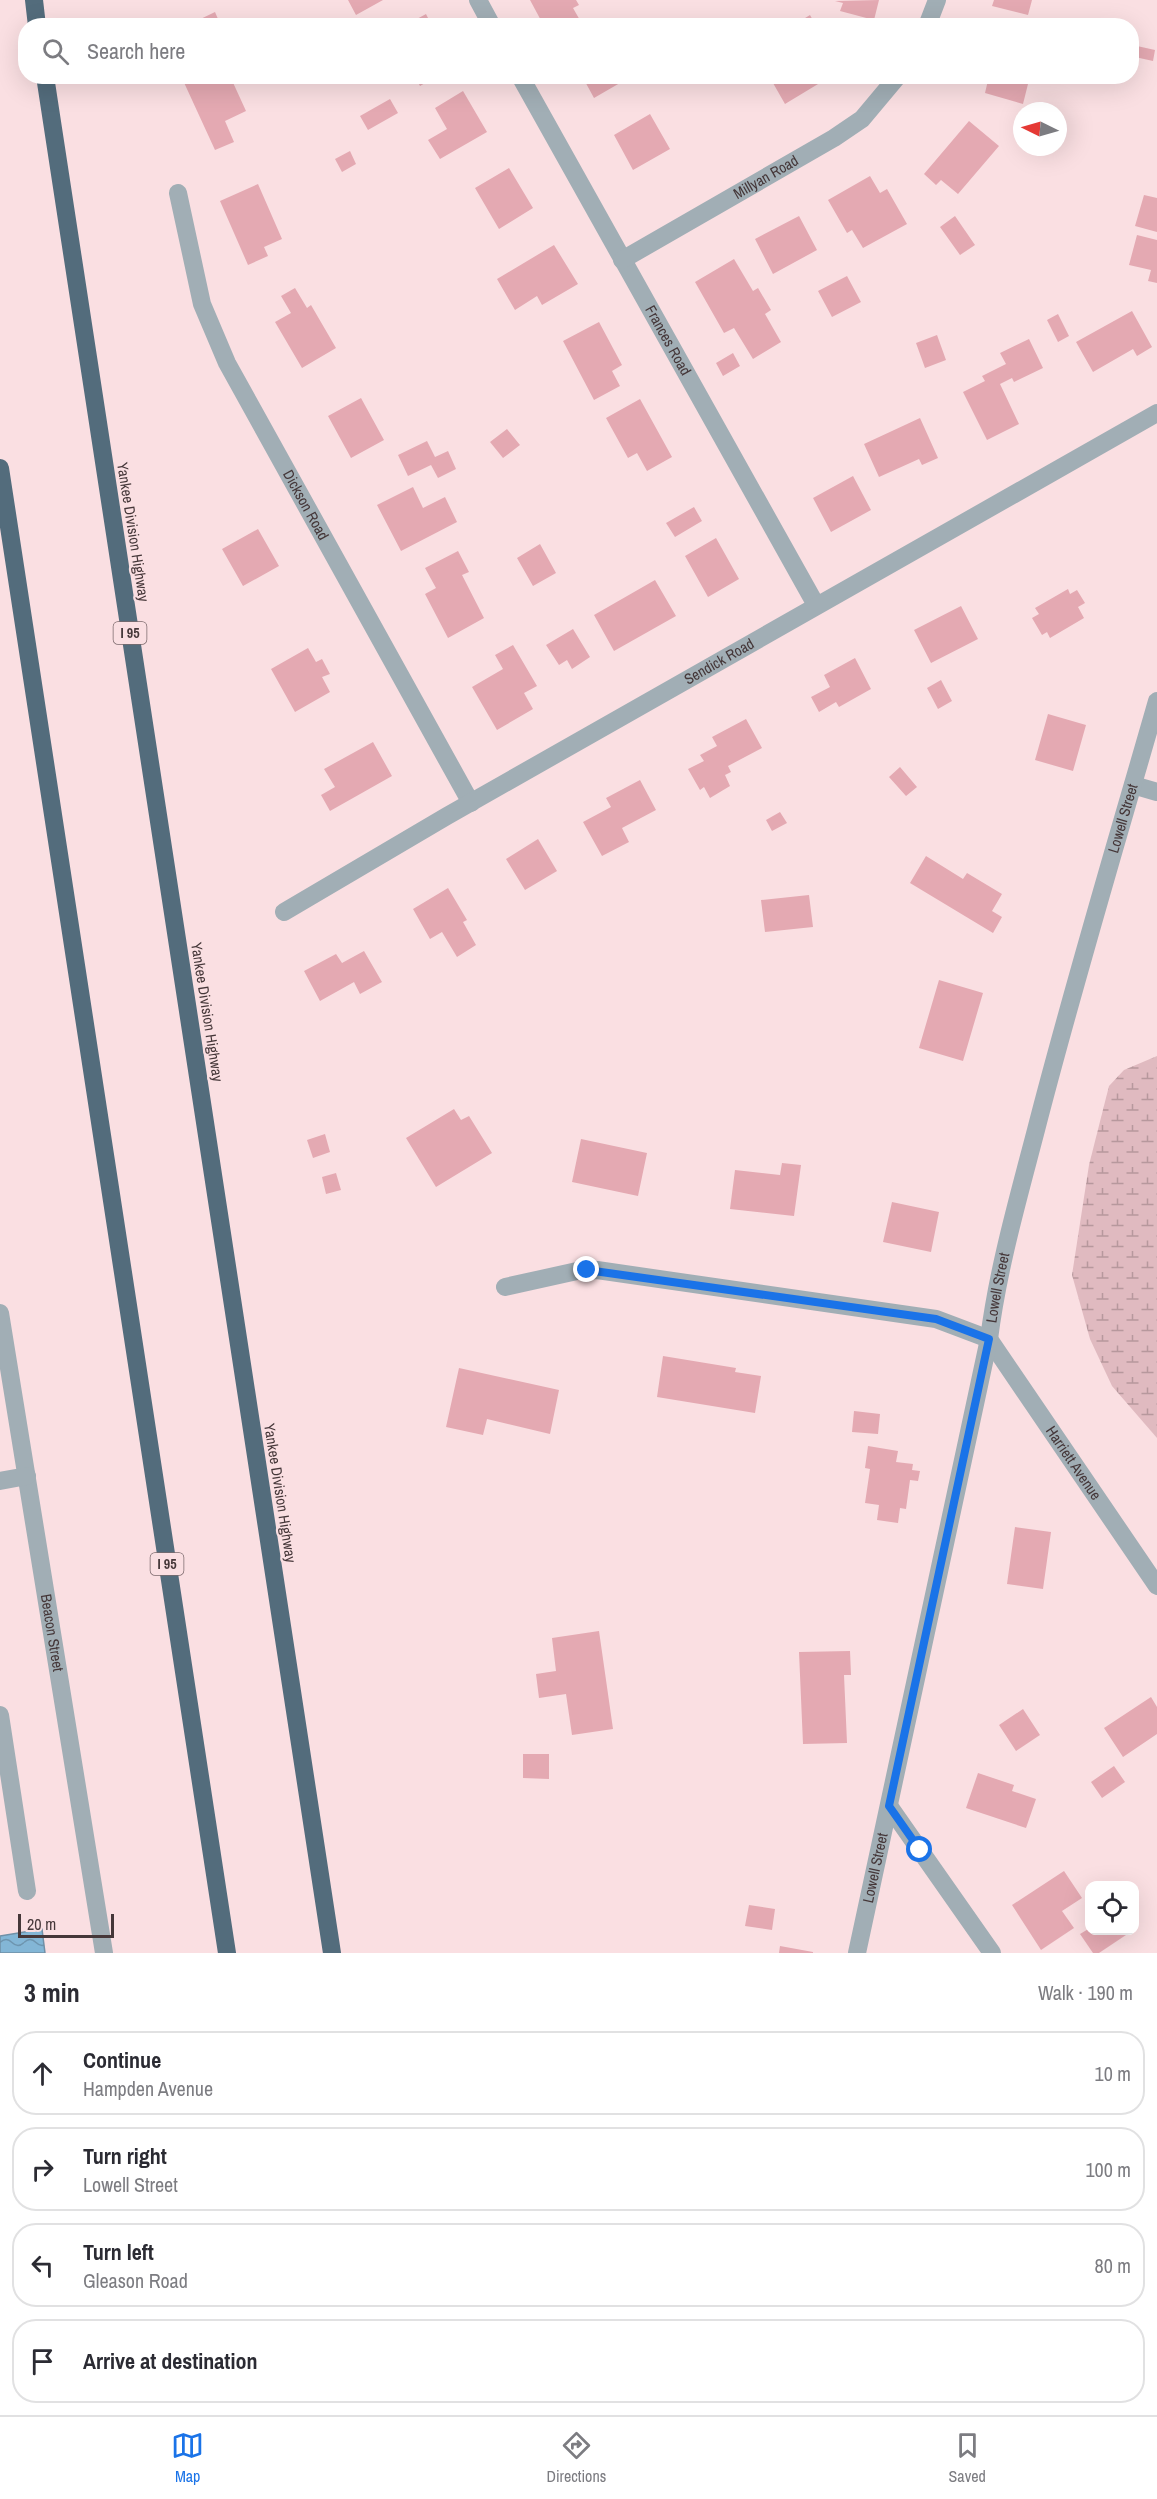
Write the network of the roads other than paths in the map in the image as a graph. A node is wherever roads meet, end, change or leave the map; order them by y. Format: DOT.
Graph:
graph roads {
  1 [pos="34,0"];
  2 [pos="478,0"];
  3 [pos="937,0"];
  4 [pos="37,18"];
  5 [pos="488,18"];
  6 [pos="930,18"];
  7 [pos="46,84"];
  8 [pos="524,84"];
  9 [pos="891,84"];
  10 [pos="178,193"];
  11 [pos="622,260"];
  12 [pos="1157,413"];
  13 [pos="0,468"];
  14 [pos="816,605"];
  15 [pos="1157,701"];
  16 [pos="1133,785"];
  17 [pos="1157,792"];
  18 [pos="471,803"];
  19 [pos="284,912"];
  20 [pos="506,1287"];
  21 [pos="0,1313"];
  22 [pos="989,1339"];
  23 [pos="27,1476"];
  24 [pos="0,1481"];
  25 [pos="1157,1586"];
  26 [pos="0,1715"];
  27 [pos="889,1806"];
  28 [pos="27,1891"];
  29 [pos="104,1953"];
  30 [pos="227,1953"];
  31 [pos="332,1953"];
  32 [pos="857,1953"];
  33 [pos="992,1953"];
  1 -- 4 [label="highway"];
  2 -- 5 [label="street"];
  3 -- 6 [label="street"];
  7 -- 31 [label="highway, Yankee Division Highway / I 95"];
  8 -- 11 [label="street, Frances Road"];
  9 -- 11 [label="street, Millyan Road"];
  10 -- 18 [label="street, Dickson Road"];
  11 -- 14 [label="street, Frances Road"];
  12 -- 14 [label="street, Sendick Road"];
  13 -- 30 [label="highway, I 95"];
  14 -- 18 [label="street, Sendick Road"];
  15 -- 16 [label="street, Lowell Street"];
  16 -- 17 [label="street"];
  16 -- 22 [label="street, Lowell Street"];
  18 -- 19 [label="street, Sendick Road"];
  20 -- 22 [label="street"];
  21 -- 23 [label="street, Beacon Street"];
  22 -- 25 [label="street, Harriett Avenue"];
  22 -- 27 [label="street, Lowell Street"];
  23 -- 24 [label="street"];
  23 -- 29 [label="street, Beacon Street"];
  26 -- 28 [label="street"];
  27 -- 32 [label="street, Lowell Street"];
  27 -- 33 [label="street"];
}
